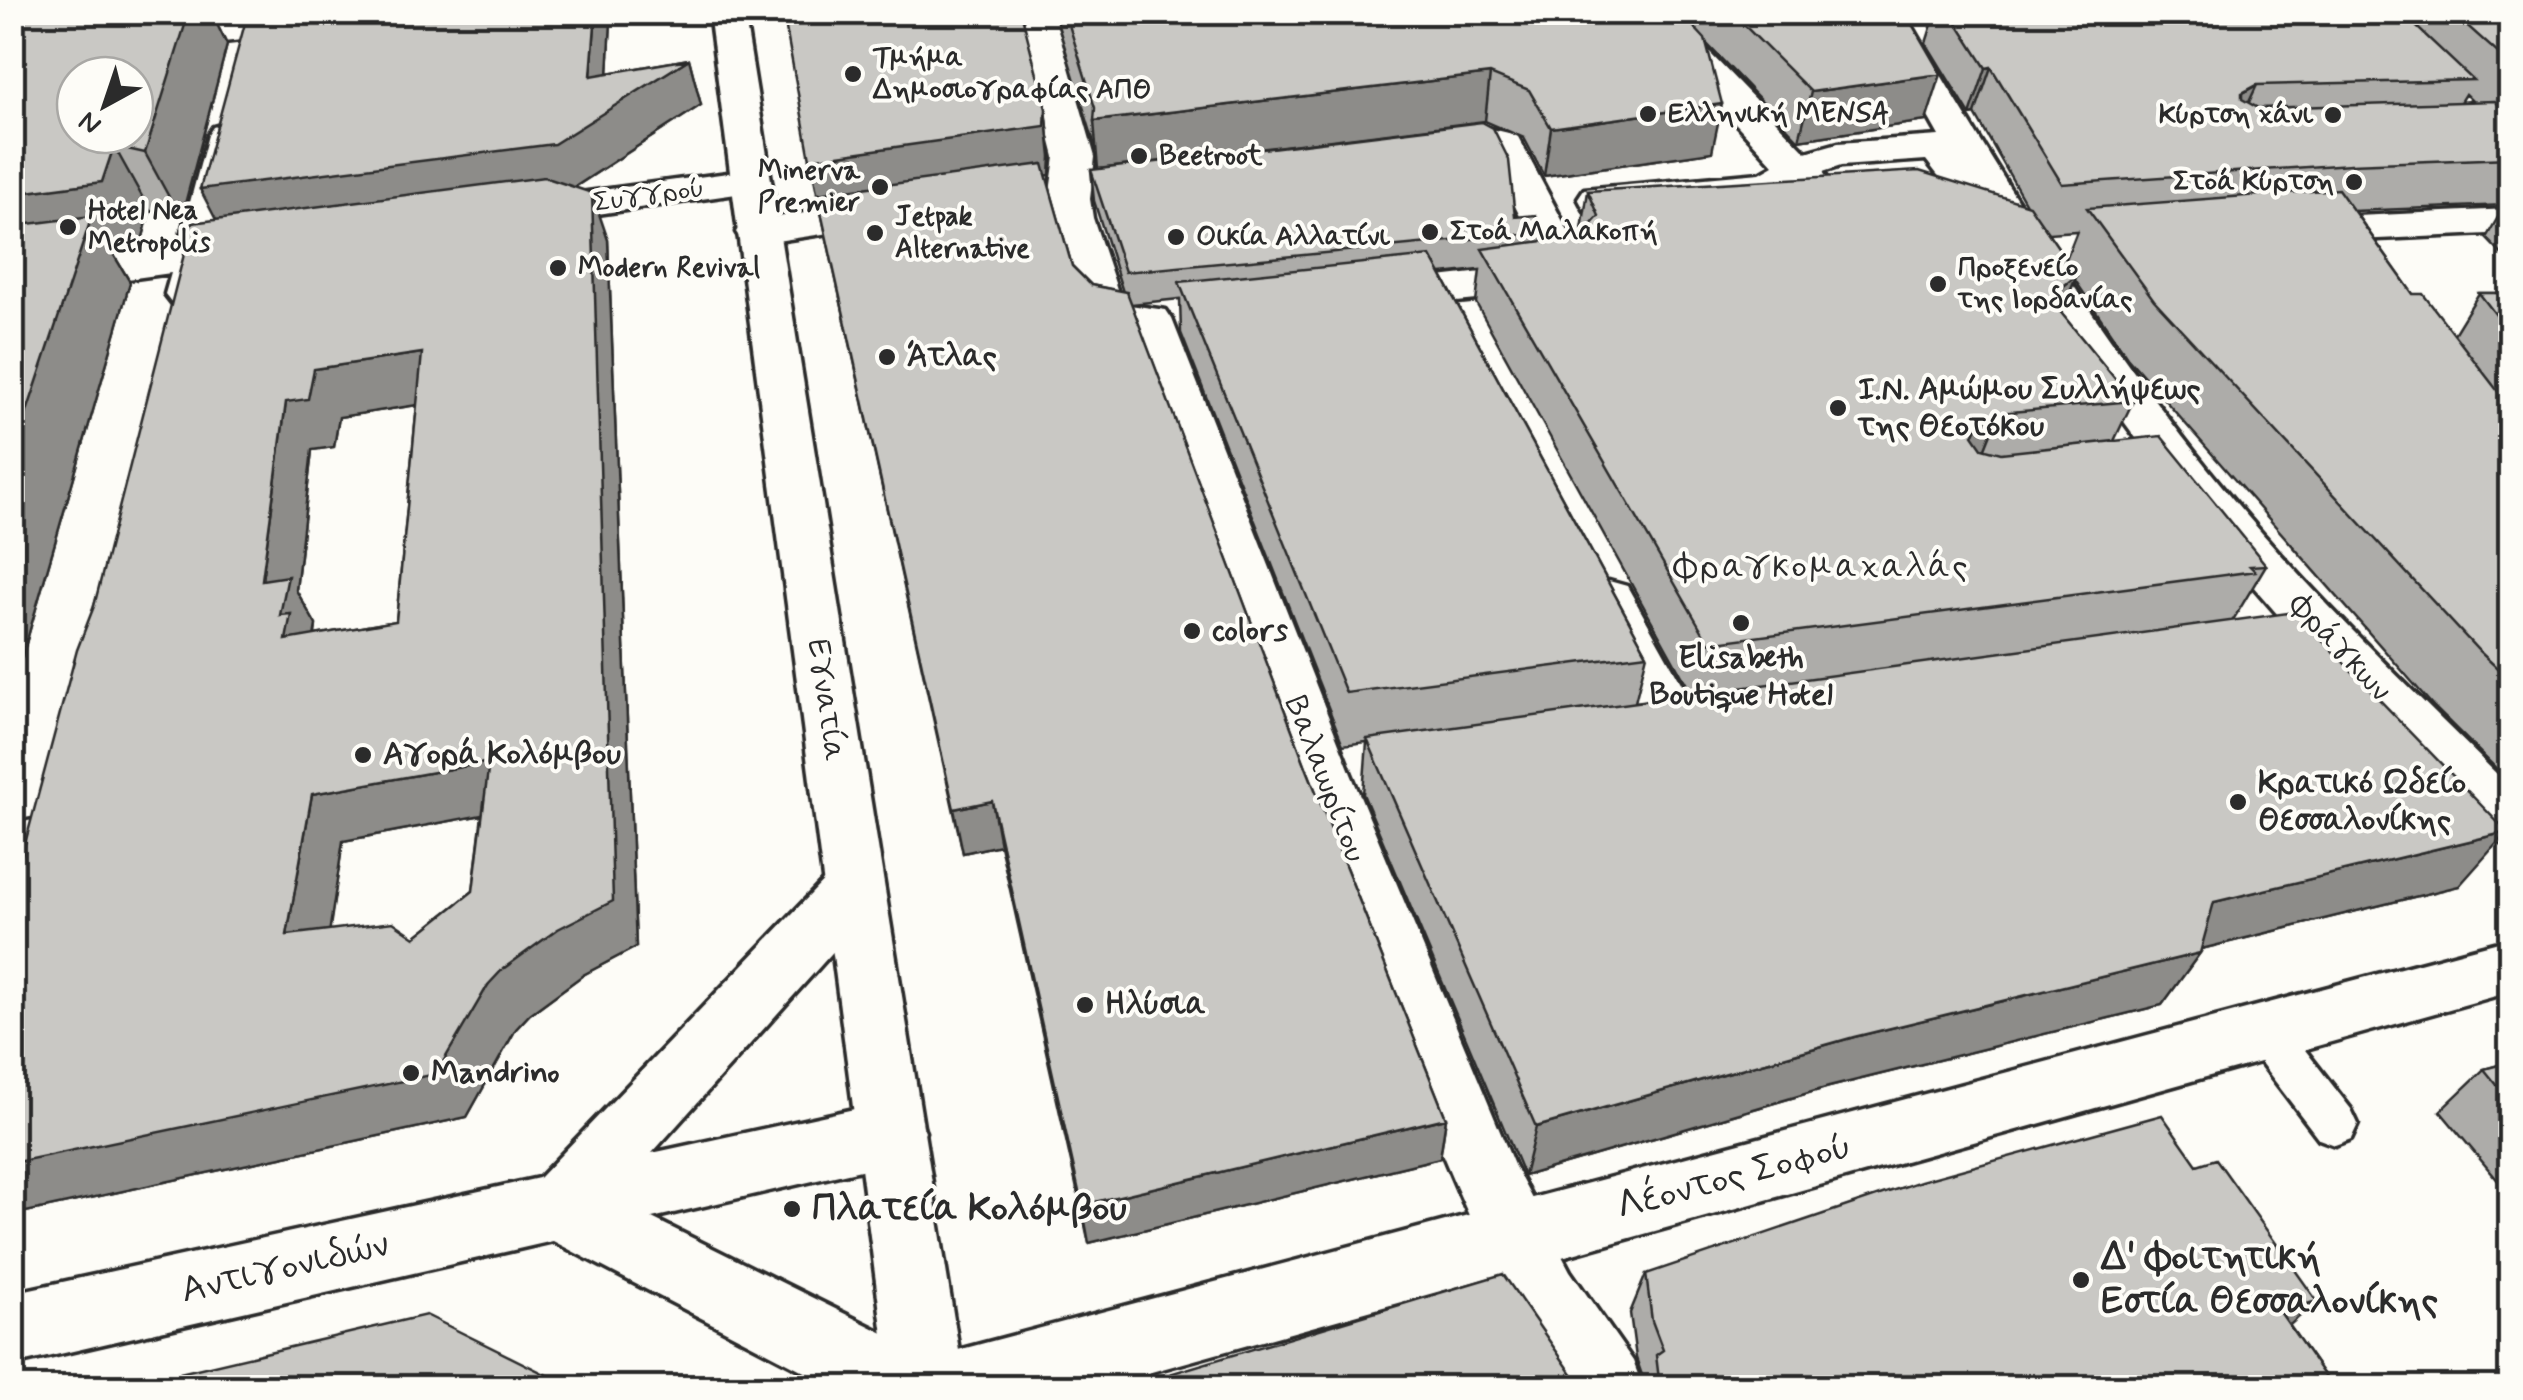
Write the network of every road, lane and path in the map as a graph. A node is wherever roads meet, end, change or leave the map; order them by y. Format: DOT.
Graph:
graph roads {
  1 [pos="23,12"];
  2 [pos="407,12"];
  3 [pos="726,12"];
  4 [pos="1650,12"];
  5 [pos="1043,13"];
  6 [pos="1892,22"];
  7 [pos="1938,29"];
  8 [pos="12,39"];
  9 [pos="12,54"];
  10 [pos="245,61"];
  11 [pos="1398,147"];
  12 [pos="1806,180"];
  13 [pos="1974,180"];
  14 [pos="750,182"];
  15 [pos="934,207"];
  16 [pos="474,220"];
  17 [pos="2510,222"];
  18 [pos="2326,228"];
  19 [pos="757,232"];
  20 [pos="2247,234"];
  21 [pos="256,249"];
  22 [pos="197,258"];
  23 [pos="2360,274"];
  24 [pos="12,282"];
  25 [pos="1345,300"];
  26 [pos="177,335"];
  27 [pos="1592,568"];
  28 [pos="2324,636"];
  29 [pos="2265,644"];
  30 [pos="1735,716"];
  31 [pos="1676,724"];
  32 [pos="1618,732"];
  33 [pos="40,823"];
  34 [pos="2510,823"];
  35 [pos="35,886"];
  36 [pos="854,888"];
  37 [pos="2510,966"];
  38 [pos="2264,1033"];
  39 [pos="2335,1124"];
  40 [pos="891,1132"];
  41 [pos="558,1207"];
  42 [pos="1515,1237"];
  43 [pos="12,1329"];
  44 [pos="914,1388"];
  45 [pos="928,1388"];
  46 [pos="958,1388"];
  47 [pos="1606,1388"];
  1 -- 8 [label="street"];
  2 -- 10 [label="street"];
  3 -- 14 [label="street, Εγνατία"];
  4 -- 12 [label="street"];
  5 -- 42 [label="street, Βαλαωρίτου"];
  6 -- 7 [label="street"];
  6 -- 13 [label="street, Φράγκων"];
  9 -- 10 [label="street"];
  10 -- 22 [label="street"];
  11 -- 25 [label="street"];
  12 -- 13 [label="street"];
  12 -- 13 [label="street"];
  13 -- 28 [label="street, Φράγκων"];
  14 -- 16 [label="street, Συγγρού"];
  14 -- 19 [label="street, Εγνατία"];
  15 -- 19 [label="street"];
  17 -- 18 [label="street"];
  18 -- 20 [label="street"];
  18 -- 23 [label="street"];
  19 -- 36 [label="street, Εγνατία"];
  21 -- 22 [label="street"];
  22 -- 24 [label="street"];
  22 -- 26 [label="street"];
  27 -- 31 [label="street"];
  28 -- 29 [label="street"];
  28 -- 34 [label="street, Φράγκων"];
  30 -- 31 [label="street"];
  31 -- 32 [label="street"];
  33 -- 35 [label="street"];
  36 -- 40 [label="street, Εγνατία"];
  36 -- 41 [label="street"];
  37 -- 38 [label="street, Λέοντος Σοφού"];
  38 -- 39 [label="lane"];
  38 -- 42 [label="street, Λέοντος Σοφού"];
  40 -- 41 [label="street, Αντιγονιδών"];
  40 -- 45 [label="street, Εγνατία"];
  41 -- 43 [label="street, Αντιγονιδών"];
  41 -- 44 [label="street"];
  42 -- 46 [label="street, Λέοντος Σοφού"];
  42 -- 47 [label="street, Βαλαωρίτου"];
}
